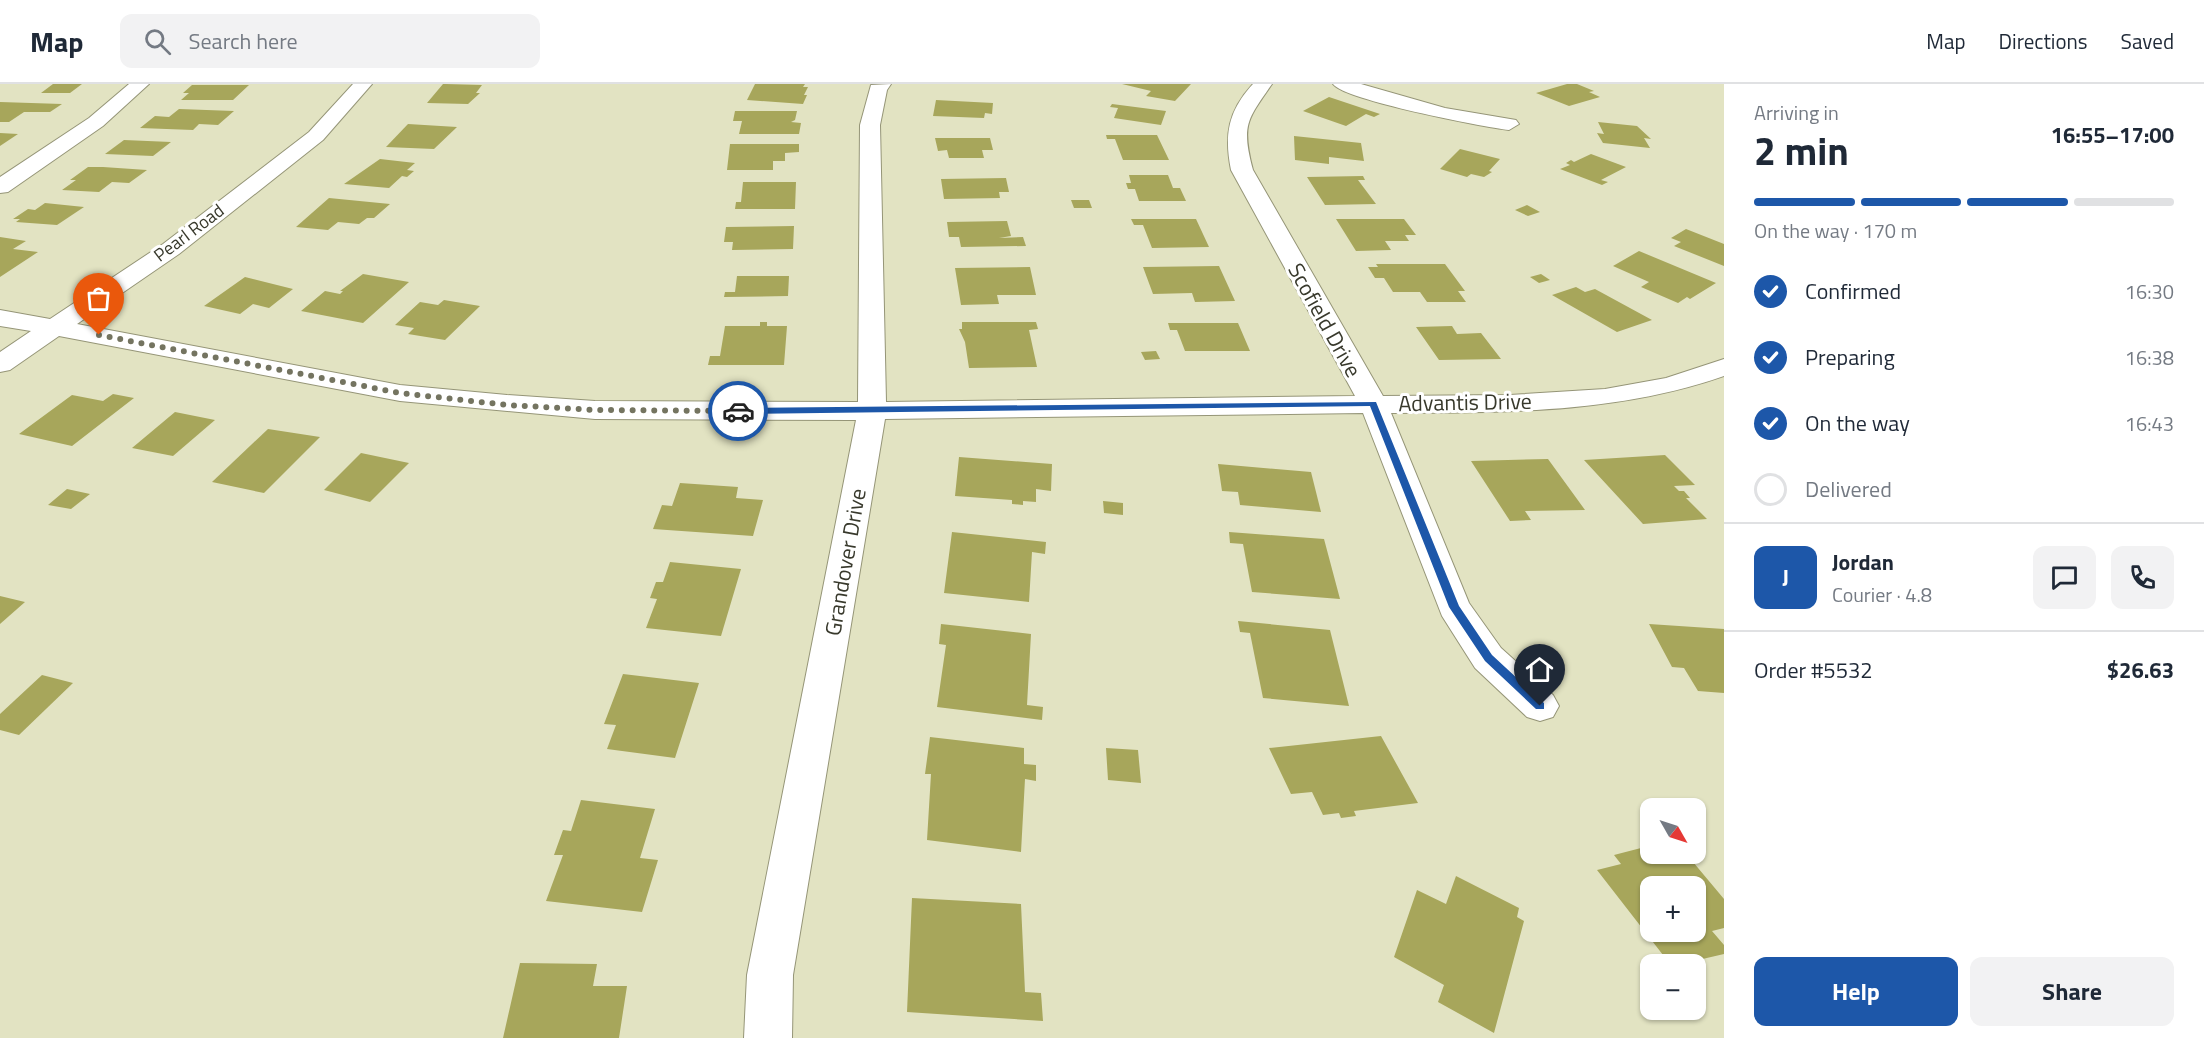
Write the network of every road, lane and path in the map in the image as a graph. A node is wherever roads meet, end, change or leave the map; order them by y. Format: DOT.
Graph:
graph roads {
  1 [pos="140,84"];
  2 [pos="363,84"];
  3 [pos="882,84"];
  4 [pos="1263,84"];
  5 [pos="1342,84"];
  6 [pos="1509,124"];
  7 [pos="0,187"];
  8 [pos="0,318"];
  9 [pos="57,328"];
  10 [pos="0,364"];
  11 [pos="1724,367"];
  12 [pos="1373,404"];
  13 [pos="872,411"];
  14 [pos="1540,706"];
  15 [pos="768,1038"];
  1 -- 7 [label="street"];
  2 -- 9 [label="street, Pearl Road"];
  3 -- 13 [label="street, Grandover Drive"];
  4 -- 12 [label="street, Scofield Drive"];
  5 -- 6 [label="street"];
  8 -- 9 [label="street, Advantis Drive"];
  9 -- 10 [label="street, Pearl Road"];
  9 -- 13 [label="street, Advantis Drive"];
  11 -- 12 [label="street, Advantis Drive"];
  12 -- 13 [label="street, Advantis Drive"];
  12 -- 14 [label="street, Scofield Drive"];
  13 -- 15 [label="street, Grandover Drive"];
}
